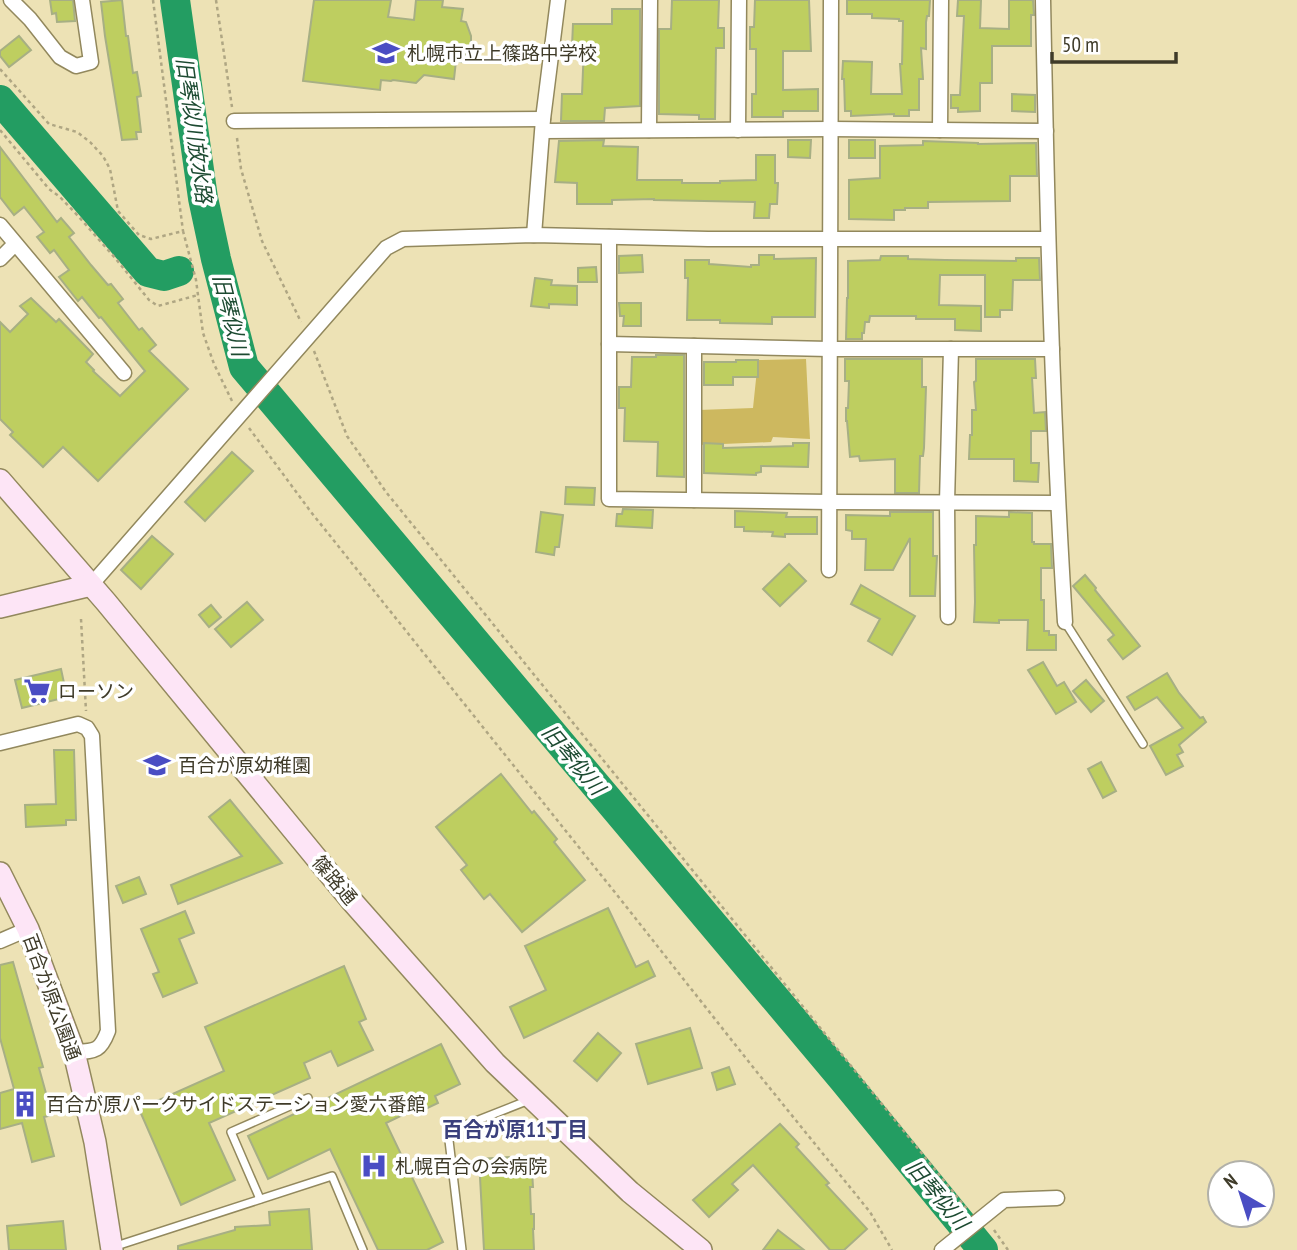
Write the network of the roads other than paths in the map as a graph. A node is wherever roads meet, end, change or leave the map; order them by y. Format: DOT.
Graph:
graph roads {
  1 [pos="11,0"];
  2 [pos="82,0"];
  3 [pos="558,0"];
  4 [pos="650,0"];
  5 [pos="739,0"];
  6 [pos="831,0"];
  7 [pos="941,0"];
  8 [pos="1043,0"];
  9 [pos="234,121"];
  10 [pos="543,125"];
  11 [pos="649,130"];
  12 [pos="738,130"];
  13 [pos="831,130"];
  14 [pos="940,130"];
  15 [pos="1046,131"];
  16 [pos="0,225"];
  17 [pos="534,235"];
  18 [pos="609,237"];
  19 [pos="831,239"];
  20 [pos="1048,239"];
  21 [pos="15,244"];
  22 [pos="0,260"];
  23 [pos="609,344"];
  24 [pos="694,346"];
  25 [pos="829,349"];
  26 [pos="951,349"];
  27 [pos="1052,349"];
  28 [pos="124,373"];
  29 [pos="0,480"];
  30 [pos="694,500"];
  31 [pos="830,502"];
  32 [pos="947,502"];
  33 [pos="1058,503"];
  34 [pos="829,570"];
  35 [pos="91,585"];
  36 [pos="0,607"];
  37 [pos="948,617"];
  38 [pos="1065,622"];
  39 [pos="0,743"];
  40 [pos="1143,744"];
  41 [pos="0,873"];
  42 [pos="28,929"];
  43 [pos="0,941"];
  44 [pos="74,1052"];
  45 [pos="309,1098"];
  46 [pos="531,1099"];
  47 [pos="1057,1198"];
  48 [pos="260,1199"];
  49 [pos="112,1249"];
  50 [pos="363,1250"];
  51 [pos="462,1250"];
  52 [pos="701,1250"];
  53 [pos="942,1250"];
  1 -- 2 [label="street"];
  3 -- 10 [label="street"];
  4 -- 11 [label="street"];
  5 -- 12 [label="street"];
  6 -- 13 [label="street"];
  7 -- 14 [label="street"];
  8 -- 15 [label="street"];
  9 -- 10 [label="street"];
  10 -- 11 [label="street"];
  10 -- 17 [label="street"];
  11 -- 12 [label="street"];
  12 -- 13 [label="street"];
  13 -- 14 [label="street"];
  13 -- 19 [label="street"];
  14 -- 15 [label="street"];
  15 -- 20 [label="street"];
  16 -- 21 [label="street"];
  17 -- 18 [label="street"];
  17 -- 35 [label="street"];
  18 -- 19 [label="street"];
  18 -- 23 [label="street"];
  19 -- 20 [label="street"];
  19 -- 25 [label="street"];
  20 -- 27 [label="street"];
  21 -- 22 [label="street"];
  21 -- 28 [label="street"];
  23 -- 24 [label="street"];
  23 -- 30 [label="street"];
  24 -- 25 [label="street"];
  24 -- 30 [label="street"];
  25 -- 26 [label="street"];
  25 -- 31 [label="street"];
  26 -- 27 [label="street"];
  26 -- 32 [label="street"];
  27 -- 33 [label="street"];
  29 -- 35 [label="street, 篠路通"];
  30 -- 31 [label="street"];
  31 -- 32 [label="street"];
  31 -- 34 [label="street"];
  32 -- 33 [label="street"];
  32 -- 37 [label="street"];
  33 -- 38 [label="street"];
  35 -- 36 [label="street"];
  35 -- 46 [label="street, 篠路通"];
  38 -- 40 [label="lane"];
  39 -- 44 [label="street"];
  41 -- 42 [label="street, 百合が原公園通"];
  42 -- 43 [label="street"];
  42 -- 44 [label="street, 百合が原公園通"];
  44 -- 49 [label="street, 百合が原公園通"];
  45 -- 48 [label="lane"];
  46 -- 51 [label="lane"];
  46 -- 52 [label="street, 篠路通"];
  47 -- 53 [label="street"];
  48 -- 49 [label="lane"];
  48 -- 50 [label="lane"];
}
